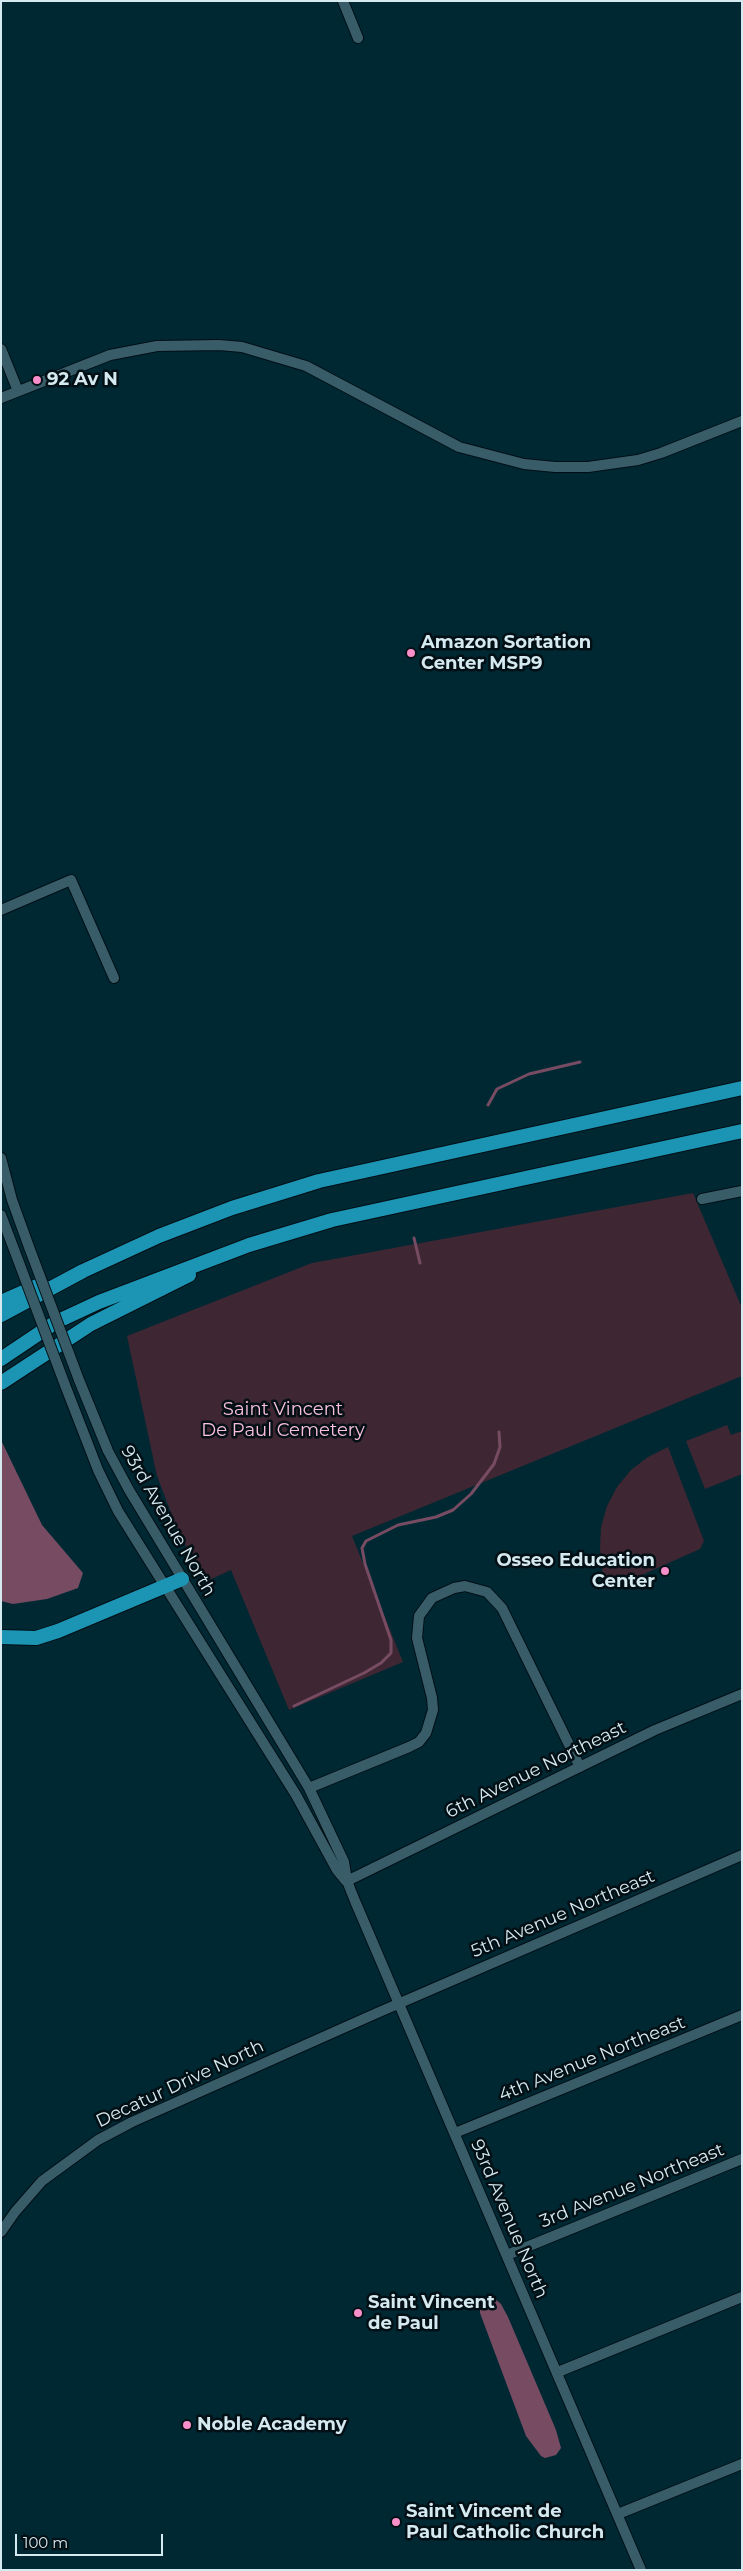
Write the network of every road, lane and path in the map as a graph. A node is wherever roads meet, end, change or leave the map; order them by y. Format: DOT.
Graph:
graph roads {
  1 [pos="342,1"];
  2 [pos="358,38"];
  3 [pos="1,349"];
  4 [pos="18,391"];
  5 [pos="1,398"];
  6 [pos="742,421"];
  7 [pos="1,910"];
  8 [pos="114,978"];
  9 [pos="742,1088"];
  10 [pos="742,1131"];
  11 [pos="1,1158"];
  12 [pos="742,1191"];
  13 [pos="702,1199"];
  14 [pos="1,1215"];
  15 [pos="249,1245"];
  16 [pos="83,1271"];
  17 [pos="1,1302"];
  18 [pos="1,1315"];
  19 [pos="1,1359"];
  20 [pos="1,1383"];
  21 [pos="182,1579"];
  22 [pos="164,1587"];
  23 [pos="1,1637"];
  24 [pos="742,1694"];
  25 [pos="580,1767"];
  26 [pos="309,1788"];
  27 [pos="742,1855"];
  28 [pos="347,1881"];
  29 [pos="398,2003"];
  30 [pos="742,2015"];
  31 [pos="455,2132"];
  32 [pos="742,2159"];
  33 [pos="1,2232"];
  34 [pos="507,2255"];
  35 [pos="742,2298"];
  36 [pos="558,2372"];
  37 [pos="742,2464"];
  38 [pos="618,2514"];
  39 [pos="641,2570"];
  1 -- 2 [label="street"];
  3 -- 4 [label="street"];
  4 -- 5 [label="street"];
  4 -- 6 [label="street"];
  7 -- 8 [label="street"];
  9 -- 16 [label="highway"];
  10 -- 15 [label="highway"];
  11 -- 21 [label="street, 93rd Avenue North, bridge"];
  12 -- 13 [label="street"];
  14 -- 22 [label="street, 93rd Avenue North, bridge"];
  15 -- 19 [label="highway"];
  15 -- 20 [label="highway"];
  16 -- 17 [label="highway"];
  16 -- 18 [label="highway"];
  21 -- 22 [label="highway"];
  21 -- 26 [label="street, 93rd Avenue North"];
  22 -- 23 [label="highway"];
  22 -- 28 [label="street, 93rd Avenue North"];
  24 -- 25 [label="street, 6th Avenue Northeast"];
  25 -- 26 [label="street"];
  25 -- 28 [label="street, 6th Avenue Northeast"];
  26 -- 28 [label="street, 93rd Avenue North"];
  27 -- 29 [label="street, 5th Avenue Northeast"];
  28 -- 29 [label="street, 93rd Avenue North"];
  29 -- 31 [label="street, 93rd Avenue North"];
  29 -- 33 [label="street, Decatur Drive North"];
  30 -- 31 [label="street, 4th Avenue Northeast"];
  31 -- 34 [label="street, 93rd Avenue North"];
  32 -- 34 [label="street, 3rd Avenue Northeast"];
  34 -- 36 [label="street, 93rd Avenue North"];
  35 -- 36 [label="street"];
  36 -- 38 [label="street, 93rd Avenue North"];
  37 -- 38 [label="street"];
  38 -- 39 [label="street, 93rd Avenue North"];
}
